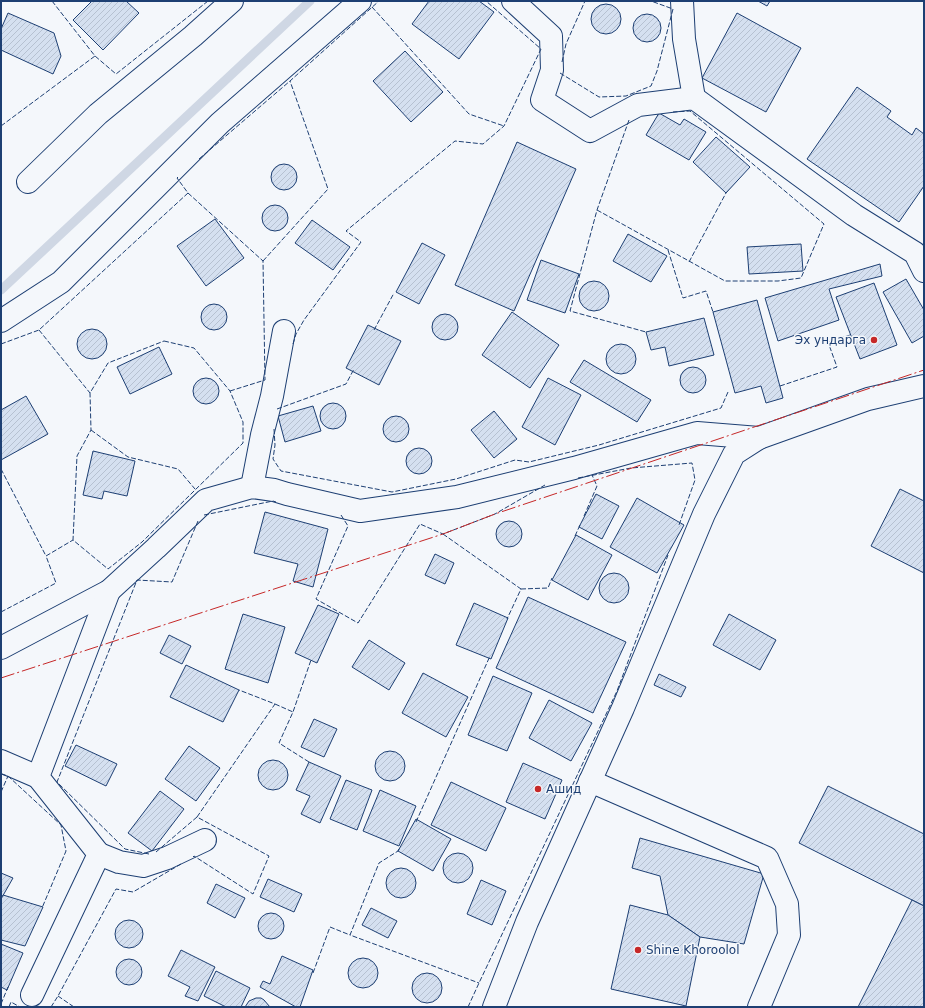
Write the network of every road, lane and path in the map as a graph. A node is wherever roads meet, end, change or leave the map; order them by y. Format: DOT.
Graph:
graph roads {
  1 [pos="232,1"];
  2 [pos="360,1"];
  3 [pos="513,1"];
  4 [pos="682,1"];
  5 [pos="694,98"];
  6 [pos="28,182"];
  7 [pos="924,271"];
  8 [pos="1,321"];
  9 [pos="284,331"];
  10 [pos="924,386"];
  11 [pos="759,438"];
  12 [pos="252,487"];
  13 [pos="109,591"];
  14 [pos="1,648"];
  15 [pos="1,761"];
  16 [pos="38,777"];
  17 [pos="590,781"];
  18 [pos="205,840"];
  19 [pos="99,854"];
  20 [pos="32,995"];
  21 [pos="494,1007"];
  22 [pos="759,1007"];
  1 -- 6 [label="street"];
  2 -- 8 [label="street"];
  3 -- 5 [label="street"];
  4 -- 5 [label="street"];
  5 -- 7 [label="street"];
  9 -- 12 [label="street"];
  10 -- 11 [label="street"];
  11 -- 12 [label="street"];
  11 -- 17 [label="street"];
  12 -- 13 [label="street"];
  13 -- 14 [label="street"];
  13 -- 16 [label="street"];
  15 -- 16 [label="street"];
  16 -- 19 [label="street"];
  17 -- 21 [label="street"];
  17 -- 22 [label="street"];
  18 -- 19 [label="street"];
  19 -- 20 [label="street"];
}
